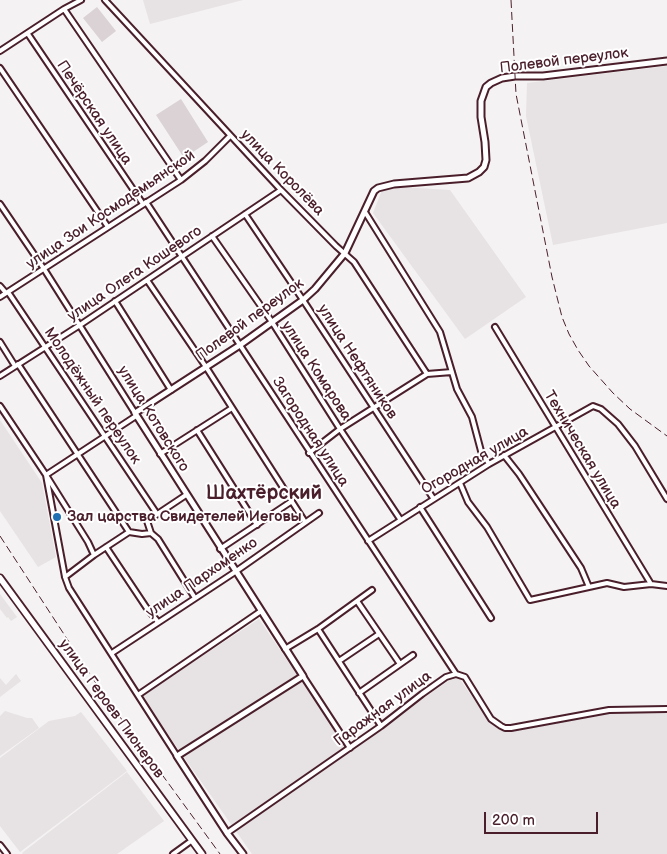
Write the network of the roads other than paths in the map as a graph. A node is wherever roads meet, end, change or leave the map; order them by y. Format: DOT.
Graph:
graph roads {
  1 [pos="81,0"];
  2 [pos="105,0"];
  3 [pos="64,9"];
  4 [pos="28,34"];
  5 [pos="0,51"];
  6 [pos="667,61"];
  7 [pos="0,68"];
  8 [pos="230,136"];
  9 [pos="181,180"];
  10 [pos="281,190"];
  11 [pos="144,203"];
  12 [pos="0,204"];
  13 [pos="365,212"];
  14 [pos="245,214"];
  15 [pos="108,227"];
  16 [pos="212,236"];
  17 [pos="345,254"];
  18 [pos="182,257"];
  19 [pos="44,269"];
  20 [pos="147,280"];
  21 [pos="0,286"];
  22 [pos="7,292"];
  23 [pos="0,297"];
  24 [pos="303,300"];
  25 [pos="114,302"];
  26 [pos="272,322"];
  27 [pos="80,325"];
  28 [pos="495,327"];
  29 [pos="0,342"];
  30 [pos="240,345"];
  31 [pos="46,346"];
  32 [pos="17,365"];
  33 [pos="206,367"];
  34 [pos="452,372"];
  35 [pos="427,374"];
  36 [pos="0,376"];
  37 [pos="171,390"];
  38 [pos="0,406"];
  39 [pos="232,408"];
  40 [pos="373,408"];
  41 [pos="135,414"];
  42 [pos="555,428"];
  43 [pos="340,429"];
  44 [pos="197,430"];
  45 [pos="106,436"];
  46 [pos="309,452"];
  47 [pos="160,454"];
  48 [pos="78,455"];
  49 [pos="504,455"];
  50 [pos="489,464"];
  51 [pos="46,475"];
  52 [pos="460,483"];
  53 [pos="186,495"];
  54 [pos="433,498"];
  55 [pos="667,499"];
  56 [pos="292,502"];
  57 [pos="420,507"];
  58 [pos="319,513"];
  59 [pos="157,514"];
  60 [pos="400,519"];
  61 [pos="305,522"];
  62 [pos="257,525"];
  63 [pos="129,532"];
  64 [pos="151,533"];
  65 [pos="368,541"];
  66 [pos="106,547"];
  67 [pos="220,549"];
  68 [pos="94,555"];
  69 [pos="235,572"];
  70 [pos="65,577"];
  71 [pos="0,578"];
  72 [pos="651,584"];
  73 [pos="667,586"];
  74 [pos="589,587"];
  75 [pos="372,590"];
  76 [pos="195,598"];
  77 [pos="357,601"];
  78 [pos="261,611"];
  79 [pos="491,618"];
  80 [pos="158,622"];
  81 [pos="318,628"];
  82 [pos="379,634"];
  83 [pos="285,649"];
  84 [pos="112,653"];
  85 [pos="414,656"];
  86 [pos="339,661"];
  87 [pos="400,664"];
  88 [pos="456,674"];
  89 [pos="302,676"];
  90 [pos="359,693"];
  91 [pos="138,695"];
  92 [pos="667,709"];
  93 [pos="381,726"];
  94 [pos="350,748"];
  95 [pos="177,756"];
  96 [pos="227,833"];
  97 [pos="192,841"];
  98 [pos="1,846"];
  99 [pos="7,854"];
  100 [pos="174,854"];
  101 [pos="202,854"];
  102 [pos="243,854"];
  1 -- 3 [label="street"];
  2 -- 8 [label="street, улица Королёва"];
  3 -- 4 [label="street"];
  3 -- 9 [label="street"];
  4 -- 5 [label="street"];
  4 -- 11 [label="street, Печёрская улица"];
  6 -- 13 [label="street, Полевой переулок"];
  7 -- 15 [label="street"];
  8 -- 9 [label="street, улица Зои Космодемьянской"];
  8 -- 10 [label="street, улица Королёва"];
  9 -- 11 [label="street, улица Зои Космодемьянской"];
  10 -- 14 [label="street, улица Олега Кошевого"];
  10 -- 17 [label="street, улица Королёва"];
  11 -- 15 [label="street, улица Зои Космодемьянской"];
  11 -- 18 [label="street, Загородная улица"];
  12 -- 19 [label="street, улица Котовского"];
  13 -- 17 [label="street, Полевой переулок"];
  13 -- 34 [label="street"];
  14 -- 16 [label="street, улица Олега Кошевого"];
  14 -- 24 [label="street, улица Нефтяников"];
  15 -- 19 [label="street, улица Зои Космодемьянской"];
  16 -- 18 [label="street, улица Олега Кошевого"];
  16 -- 26 [label="street, улица Комарова"];
  17 -- 24 [label="street, Полевой переулок"];
  17 -- 35 [label="street, улица Королёва"];
  18 -- 20 [label="street, улица Олега Кошевого"];
  18 -- 30 [label="street, Загородная улица"];
  19 -- 22 [label="street, улица Зои Космодемьянской"];
  19 -- 27 [label="street, улица Котовского"];
  20 -- 25 [label="street, улица Олега Кошевого"];
  20 -- 33 [label="street"];
  21 -- 22 [label="street, Молодёжный переулок"];
  22 -- 23 [label="street, улица Зои Космодемьянской"];
  22 -- 31 [label="street, Молодёжный переулок"];
  24 -- 26 [label="street, Полевой переулок"];
  24 -- 40 [label="street, улица Нефтяников"];
  25 -- 27 [label="street, улица Олега Кошевого"];
  25 -- 37 [label="street"];
  26 -- 30 [label="street, Полевой переулок"];
  26 -- 43 [label="street, улица Комарова"];
  27 -- 31 [label="street, улица Олега Кошевого"];
  27 -- 41 [label="street, улица Котовского"];
  28 -- 42 [label="street, Техническая улица"];
  29 -- 32 [label="street"];
  30 -- 33 [label="street, Полевой переулок"];
  30 -- 46 [label="street, Загородная улица"];
  31 -- 32 [label="street, улица Олега Кошевого"];
  31 -- 45 [label="street, Молодёжный переулок"];
  32 -- 36 [label="street, улица Олега Кошевого"];
  32 -- 48 [label="street"];
  33 -- 37 [label="street, Полевой переулок"];
  33 -- 39 [label="street"];
  34 -- 35 [label="street"];
  34 -- 50 [label="street"];
  35 -- 40 [label="street"];
  37 -- 41 [label="street, Полевой переулок"];
  38 -- 51 [label="street"];
  39 -- 44 [label="street"];
  39 -- 56 [label="street"];
  40 -- 43 [label="street"];
  40 -- 54 [label="street, улица Нефтяников"];
  41 -- 45 [label="street, Полевой переулок"];
  41 -- 47 [label="street, улица Котовского"];
  42 -- 49 [label="street, Огородная улица"];
  42 -- 55 [label="street, Огородная улица"];
  42 -- 72 [label="street, Техническая улица"];
  43 -- 46 [label="street"];
  43 -- 60 [label="street, улица Комарова"];
  44 -- 47 [label="street"];
  44 -- 62 [label="street"];
  45 -- 48 [label="street, Полевой переулок"];
  45 -- 59 [label="street, Молодёжный переулок"];
  46 -- 65 [label="street, Загородная улица"];
  47 -- 53 [label="street, улица Котовского"];
  48 -- 51 [label="street, Полевой переулок"];
  48 -- 63 [label="street"];
  49 -- 50 [label="street, Огородная улица"];
  49 -- 74 [label="street"];
  50 -- 52 [label="street, Огородная улица"];
  51 -- 68 [label="street"];
  51 -- 70 [label="street, улица Героев Пионеров"];
  52 -- 54 [label="street, Огородная улица"];
  52 -- 74 [label="street"];
  53 -- 59 [label="street"];
  53 -- 67 [label="street, улица Котовского"];
  54 -- 57 [label="street, Огородная улица"];
  56 -- 61 [label="street"];
  56 -- 62 [label="street"];
  57 -- 60 [label="street, Огородная улица"];
  57 -- 79 [label="street"];
  58 -- 61 [label="street, улица Пархоменко"];
  59 -- 64 [label="street"];
  60 -- 65 [label="street, Огородная улица"];
  61 -- 69 [label="street, улица Пархоменко"];
  62 -- 67 [label="street"];
  63 -- 64 [label="street"];
  63 -- 66 [label="street"];
  64 -- 76 [label="street"];
  65 -- 88 [label="street, Загородная улица"];
  66 -- 68 [label="street"];
  66 -- 80 [label="street"];
  67 -- 69 [label="street, улица Котовского"];
  68 -- 70 [label="street"];
  69 -- 76 [label="street, улица Пархоменко"];
  69 -- 78 [label="street, улица Котовского"];
  70 -- 84 [label="street, улица Героев Пионеров"];
  71 -- 97 [label="main road, улица Героев Пионеров"];
  72 -- 73 [label="street"];
  72 -- 74 [label="street"];
  75 -- 77 [label="street"];
  76 -- 80 [label="street, улица Пархоменко"];
  77 -- 81 [label="street"];
  77 -- 82 [label="street"];
  78 -- 83 [label="street, улица Котовского"];
  78 -- 91 [label="street"];
  80 -- 84 [label="street, улица Пархоменко"];
  81 -- 83 [label="street"];
  81 -- 86 [label="street"];
  82 -- 86 [label="street"];
  82 -- 87 [label="street"];
  83 -- 89 [label="street, улица Котовского"];
  84 -- 91 [label="street, улица Героев Пионеров"];
  85 -- 87 [label="street"];
  86 -- 90 [label="street"];
  87 -- 90 [label="street"];
  88 -- 92 [label="street, Гаражная улица"];
  88 -- 93 [label="street, Гаражная улица"];
  89 -- 94 [label="street, улица Котовского"];
  89 -- 95 [label="street"];
  90 -- 93 [label="street"];
  91 -- 95 [label="street, улица Героев Пионеров"];
  93 -- 94 [label="street, Гаражная улица"];
  94 -- 96 [label="street, Гаражная улица"];
  95 -- 96 [label="street, улица Героев Пионеров"];
  96 -- 102 [label="street, улица Героев Пионеров"];
  97 -- 100 [label="street"];
  97 -- 101 [label="main road, улица Героев Пионеров"];
  98 -- 99 [label="street"];
}
